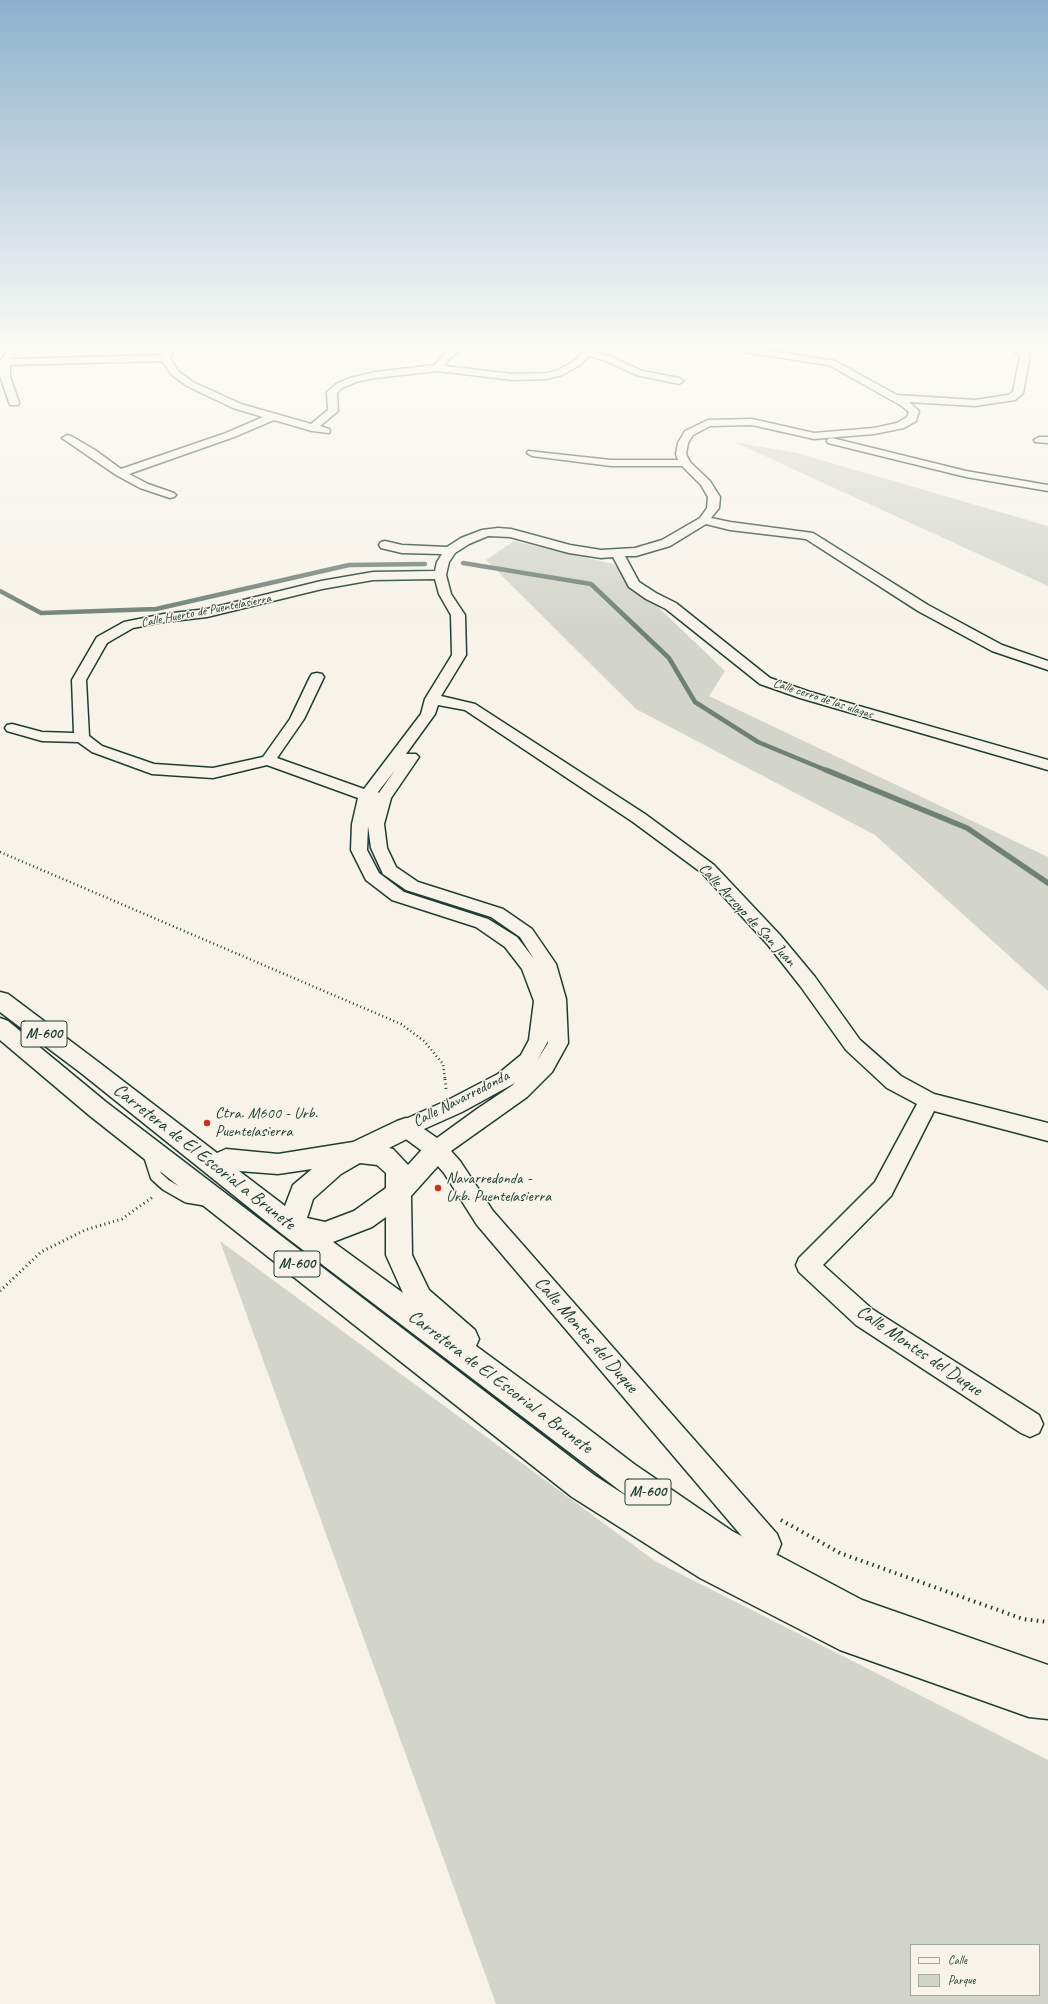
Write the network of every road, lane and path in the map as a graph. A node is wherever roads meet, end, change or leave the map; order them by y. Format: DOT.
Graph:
graph roads {
  1 [pos="75,443"];
  2 [pos="211,443"];
  3 [pos="682,443"];
  4 [pos="840,443"];
  5 [pos="532,454"];
  6 [pos="685,463"];
  7 [pos="120,473"];
  8 [pos="1048,488"];
  9 [pos="170,495"];
  10 [pos="704,520"];
  11 [pos="385,545"];
  12 [pos="450,551"];
  13 [pos="618,554"];
  14 [pos="440,575"];
  15 [pos="1048,666"];
  16 [pos="317,677"];
  17 [pos="432,699"];
  18 [pos="12,728"];
  19 [pos="82,738"];
  20 [pos="268,760"];
  21 [pos="1048,765"];
  22 [pos="375,797"];
  23 [pos="0,852"];
  24 [pos="0,1000"];
  25 [pos="0,1027"];
  26 [pos="89,1067"];
  27 [pos="929,1101"];
  28 [pos="98,1109"];
  29 [pos="448,1109"];
  30 [pos="406,1128"];
  31 [pos="1048,1132"];
  32 [pos="146,1147"];
  33 [pos="437,1150"];
  34 [pos="357,1152"];
  35 [pos="226,1159"];
  36 [pos="166,1185"];
  37 [pos="399,1192"];
  38 [pos="216,1201"];
  39 [pos="291,1226"];
  40 [pos="0,1291"];
  41 [pos="378,1328"];
  42 [pos="1030,1424"];
  43 [pos="564,1428"];
  44 [pos="773,1515"];
  45 [pos="767,1544"];
  46 [pos="1048,1622"];
  47 [pos="1048,1682"];
  48 [pos="1048,1702"];
  1 -- 7 [label="street"];
  2 -- 7 [label="street"];
  3 -- 6 [label="street"];
  4 -- 8 [label="street"];
  5 -- 6 [label="street"];
  6 -- 10 [label="street"];
  7 -- 9 [label="street"];
  10 -- 13 [label="street"];
  10 -- 15 [label="street"];
  11 -- 12 [label="street"];
  12 -- 13 [label="street"];
  12 -- 14 [label="street"];
  13 -- 21 [label="street, Calle cerro de las ulagas"];
  14 -- 17 [label="street"];
  14 -- 19 [label="street, Calle Huerto de Puentelasierra"];
  16 -- 20 [label="street"];
  17 -- 22 [label="street, Calle Navarredonda"];
  17 -- 27 [label="street, Calle Arroyo de San Juan"];
  18 -- 19 [label="street"];
  19 -- 20 [label="street"];
  20 -- 22 [label="street"];
  22 -- 29 [label="street, Calle Navarredonda"];
  22 -- 33 [label="street, Calle Navarredonda"];
  23 -- 29 [label="path"];
  24 -- 26 [label="highway, Carretera de El Escorial a Brunete / M-600"];
  25 -- 28 [label="highway, Carretera de El Escorial a Brunete / M-600"];
  26 -- 35 [label="highway"];
  26 -- 39 [label="highway, Carretera de El Escorial a Brunete / M-600"];
  27 -- 31 [label="street, Calle Arroyo de San Juan"];
  27 -- 42 [label="street, Calle Montes del Duque"];
  28 -- 32 [label="highway, Carretera de El Escorial a Brunete / M-600"];
  28 -- 39 [label="highway"];
  29 -- 30 [label="street, Calle Navarredonda"];
  30 -- 33 [label="street, Calle Montes del Duque"];
  30 -- 34 [label="highway"];
  32 -- 36 [label="lane"];
  32 -- 38 [label="highway, Carretera de El Escorial a Brunete / M-600"];
  33 -- 37 [label="highway"];
  33 -- 45 [label="street, Calle Montes del Duque"];
  34 -- 35 [label="highway"];
  34 -- 37 [label="highway"];
  34 -- 39 [label="highway"];
  35 -- 39 [label="highway"];
  36 -- 38 [label="lane"];
  36 -- 40 [label="path"];
  37 -- 39 [label="highway"];
  37 -- 43 [label="highway"];
  38 -- 41 [label="highway, Carretera de El Escorial a Brunete / M-600"];
  39 -- 41 [label="highway"];
  39 -- 43 [label="highway, Carretera de El Escorial a Brunete / M-600"];
  41 -- 48 [label="highway, Carretera de El Escorial a Brunete / M-600"];
  43 -- 47 [label="highway, Carretera de El Escorial a Brunete / M-600"];
  44 -- 46 [label="path"];
}
